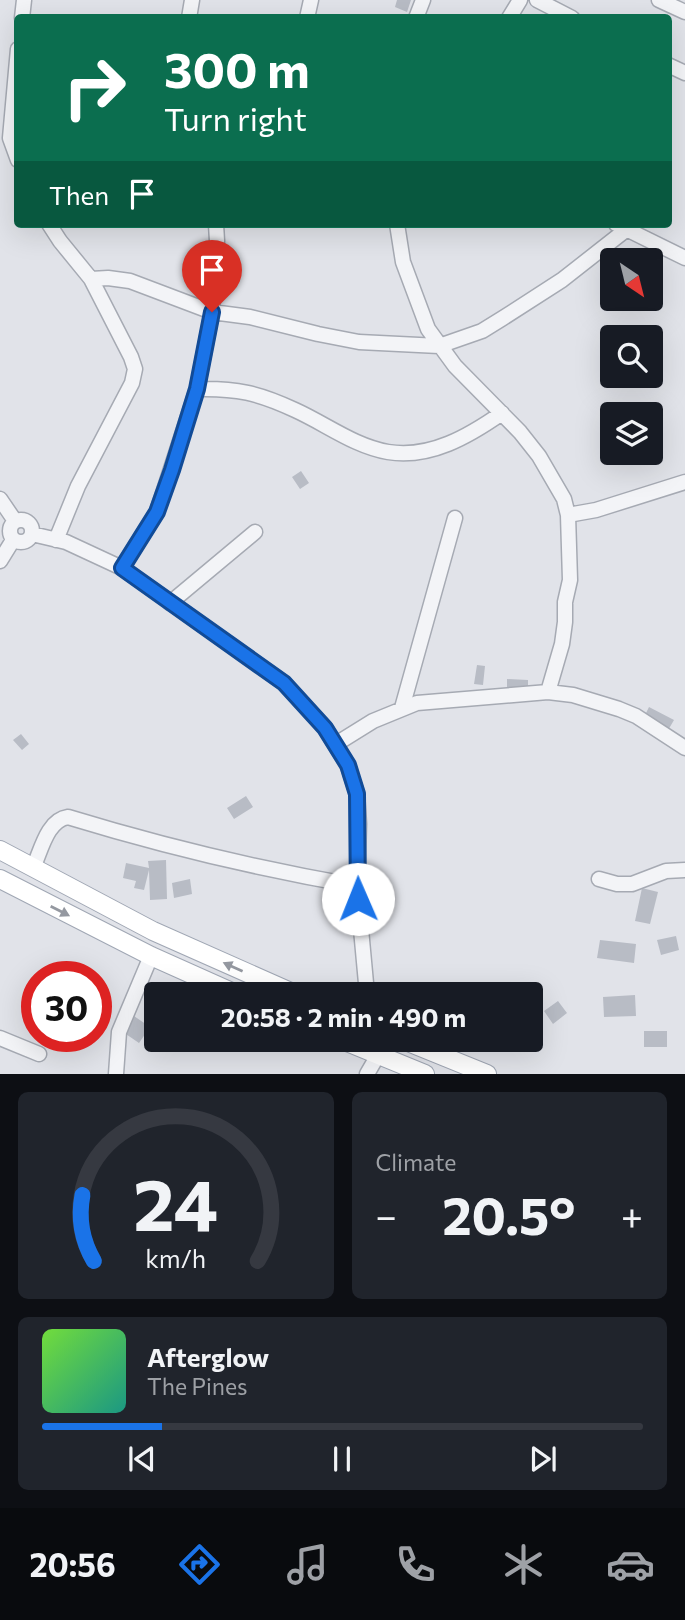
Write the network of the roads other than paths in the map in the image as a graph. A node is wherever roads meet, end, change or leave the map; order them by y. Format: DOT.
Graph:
graph roads {
  1 [pos="537,0"];
  2 [pos="659,0"];
  3 [pos="685,12"];
  4 [pos="564,14"];
  5 [pos="14,74"];
  6 [pos="5,130"];
  7 [pos="14,149"];
  8 [pos="52,228"];
  9 [pos="216,228"];
  10 [pos="398,228"];
  11 [pos="619,228"];
  12 [pos="625,228"];
  13 [pos="685,258"];
  14 [pos="91,279"];
  15 [pos="212,312"];
  16 [pos="439,346"];
  17 [pos="197,389"];
  18 [pos="502,413"];
  19 [pos="685,482"];
  20 [pos="0,499"];
  21 [pos="568,515"];
  22 [pos="455,518"];
  23 [pos="255,532"];
  24 [pos="9,533"];
  25 [pos="57,540"];
  26 [pos="0,561"];
  27 [pos="122,568"];
  28 [pos="170,603"];
  29 [pos="548,692"];
  30 [pos="402,708"];
  31 [pos="336,744"];
  32 [pos="685,748"];
  33 [pos="0,850"];
  34 [pos="33,868"];
  35 [pos="685,870"];
  36 [pos="0,879"];
  37 [pos="599,879"];
  38 [pos="357,886"];
  39 [pos="151,956"];
  40 [pos="209,982"];
  41 [pos="268,982"];
  42 [pos="366,982"];
  43 [pos="0,1038"];
  44 [pos="372,1052"];
  45 [pos="433,1052"];
  46 [pos="39,1054"];
  47 [pos="379,1055"];
  48 [pos="116,1074"];
  49 [pos="367,1074"];
  50 [pos="425,1074"];
  51 [pos="487,1074"];
  1 -- 4 [label="street"];
  2 -- 3 [label="street"];
  5 -- 6 [label="street"];
  6 -- 7 [label="street"];
  8 -- 14 [label="street"];
  9 -- 15 [label="street"];
  10 -- 16 [label="street"];
  11 -- 16 [label="street"];
  12 -- 13 [label="street"];
  14 -- 15 [label="street"];
  14 -- 25 [label="street"];
  15 -- 16 [label="street"];
  15 -- 17 [label="street"];
  16 -- 18 [label="street"];
  17 -- 18 [label="street"];
  17 -- 27 [label="street"];
  18 -- 21 [label="street"];
  19 -- 21 [label="street"];
  20 -- 24 [label="street"];
  21 -- 29 [label="street"];
  22 -- 30 [label="street"];
  23 -- 28 [label="street"];
  24 -- 25 [label="street"];
  24 -- 26 [label="street"];
  25 -- 27 [label="street"];
  27 -- 28 [label="street"];
  28 -- 31 [label="street"];
  29 -- 30 [label="street"];
  29 -- 32 [label="street"];
  30 -- 31 [label="street"];
  31 -- 38 [label="street"];
  33 -- 34 [label="main road"];
  34 -- 38 [label="street"];
  41 -- 34 [label="main road, one-way"];
  35 -- 37 [label="street"];
  36 -- 39 [label="main road, one-way"];
  38 -- 42 [label="street"];
  39 -- 40 [label="main road"];
  39 -- 48 [label="street"];
  43 -- 46 [label="street"];
  44 -- 47 [label="main road"];
  45 -- 51 [label="main road"];
  47 -- 49 [label="street"];
  47 -- 50 [label="main road"];
}
